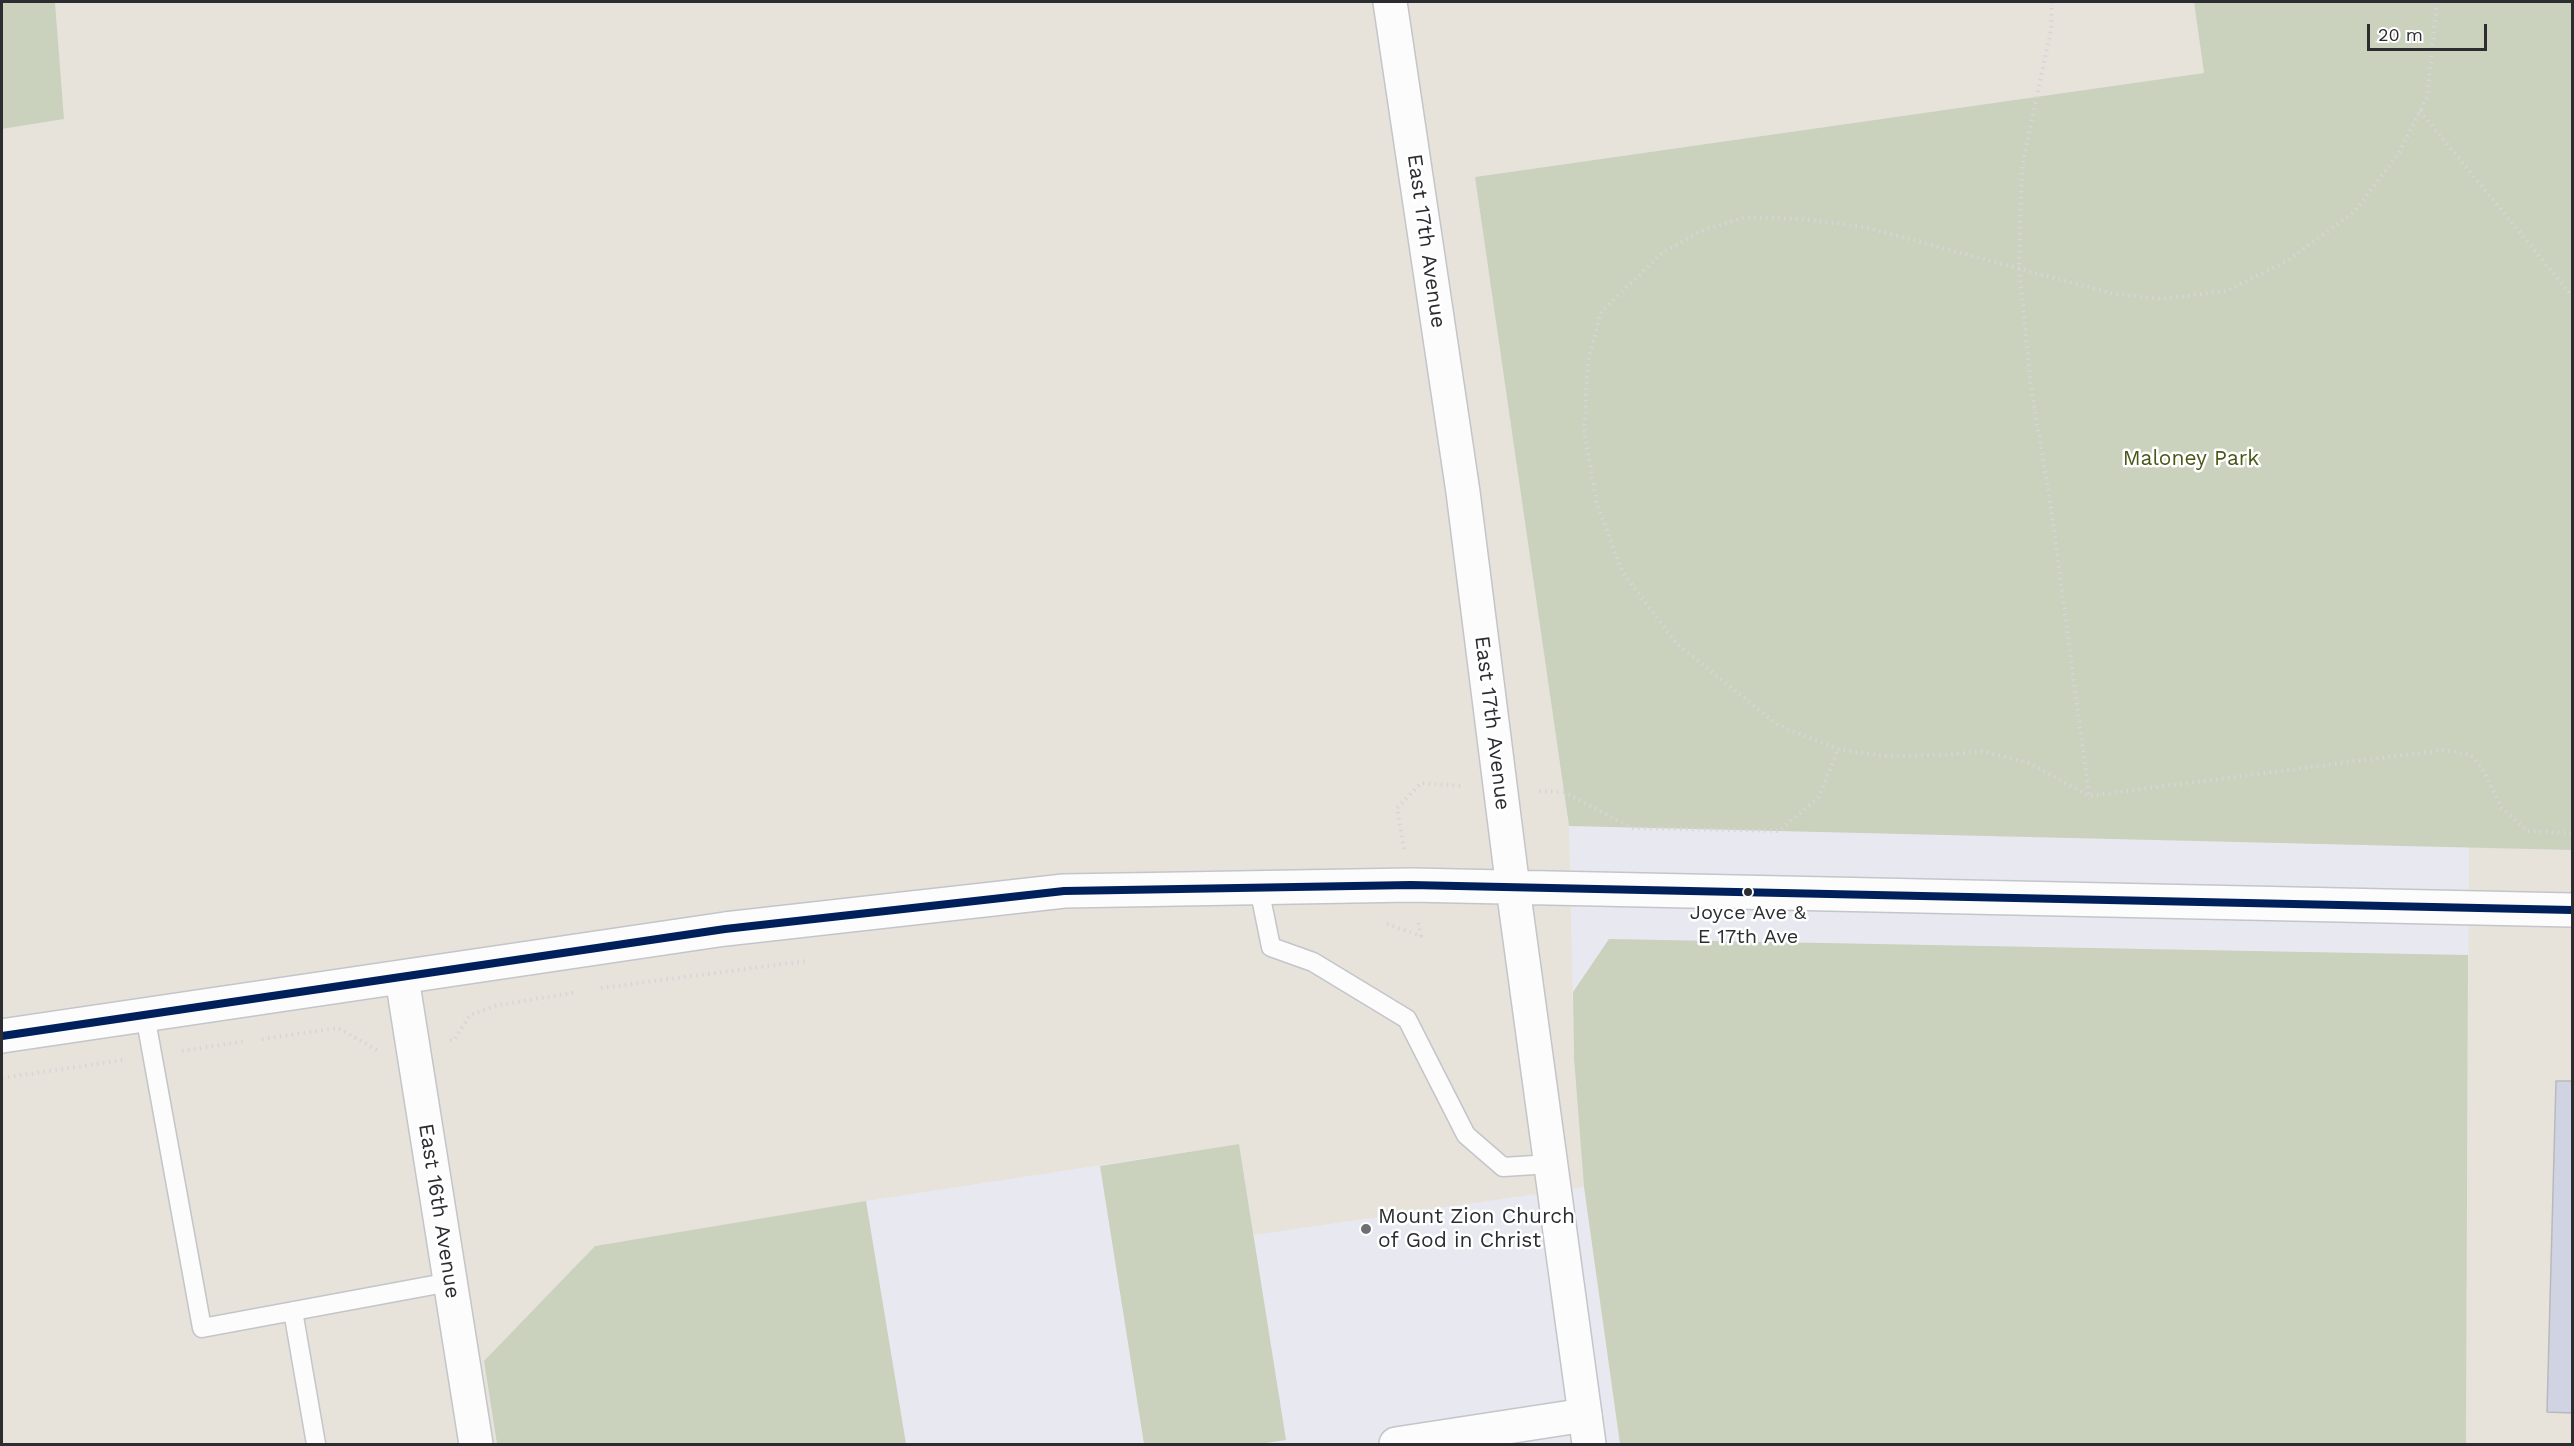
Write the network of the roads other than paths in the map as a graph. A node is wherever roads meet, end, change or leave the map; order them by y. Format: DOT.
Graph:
graph roads {
  1 [pos="1390,2"];
  2 [pos="1258,888"];
  3 [pos="1513,888"];
  4 [pos="2572,910"];
  5 [pos="402,978"];
  6 [pos="145,1015"];
  7 [pos="2,1036"];
  8 [pos="1551,1164"];
  9 [pos="450,1282"];
  10 [pos="293,1311"];
  11 [pos="1587,1430"];
  12 [pos="316,1444"];
  13 [pos="476,1444"];
  14 [pos="1396,1444"];
  1 -- 3 [label="street, East 17th Avenue"];
  2 -- 3 [label="street"];
  2 -- 5 [label="street"];
  2 -- 8 [label="lane"];
  3 -- 4 [label="street"];
  3 -- 8 [label="street, East 17th Avenue"];
  5 -- 6 [label="street"];
  5 -- 9 [label="street, East 16th Avenue"];
  6 -- 7 [label="street"];
  6 -- 10 [label="lane"];
  8 -- 11 [label="street, East 17th Avenue"];
  9 -- 10 [label="lane"];
  9 -- 13 [label="street, East 16th Avenue"];
  10 -- 12 [label="lane"];
  11 -- 14 [label="street"];
}
